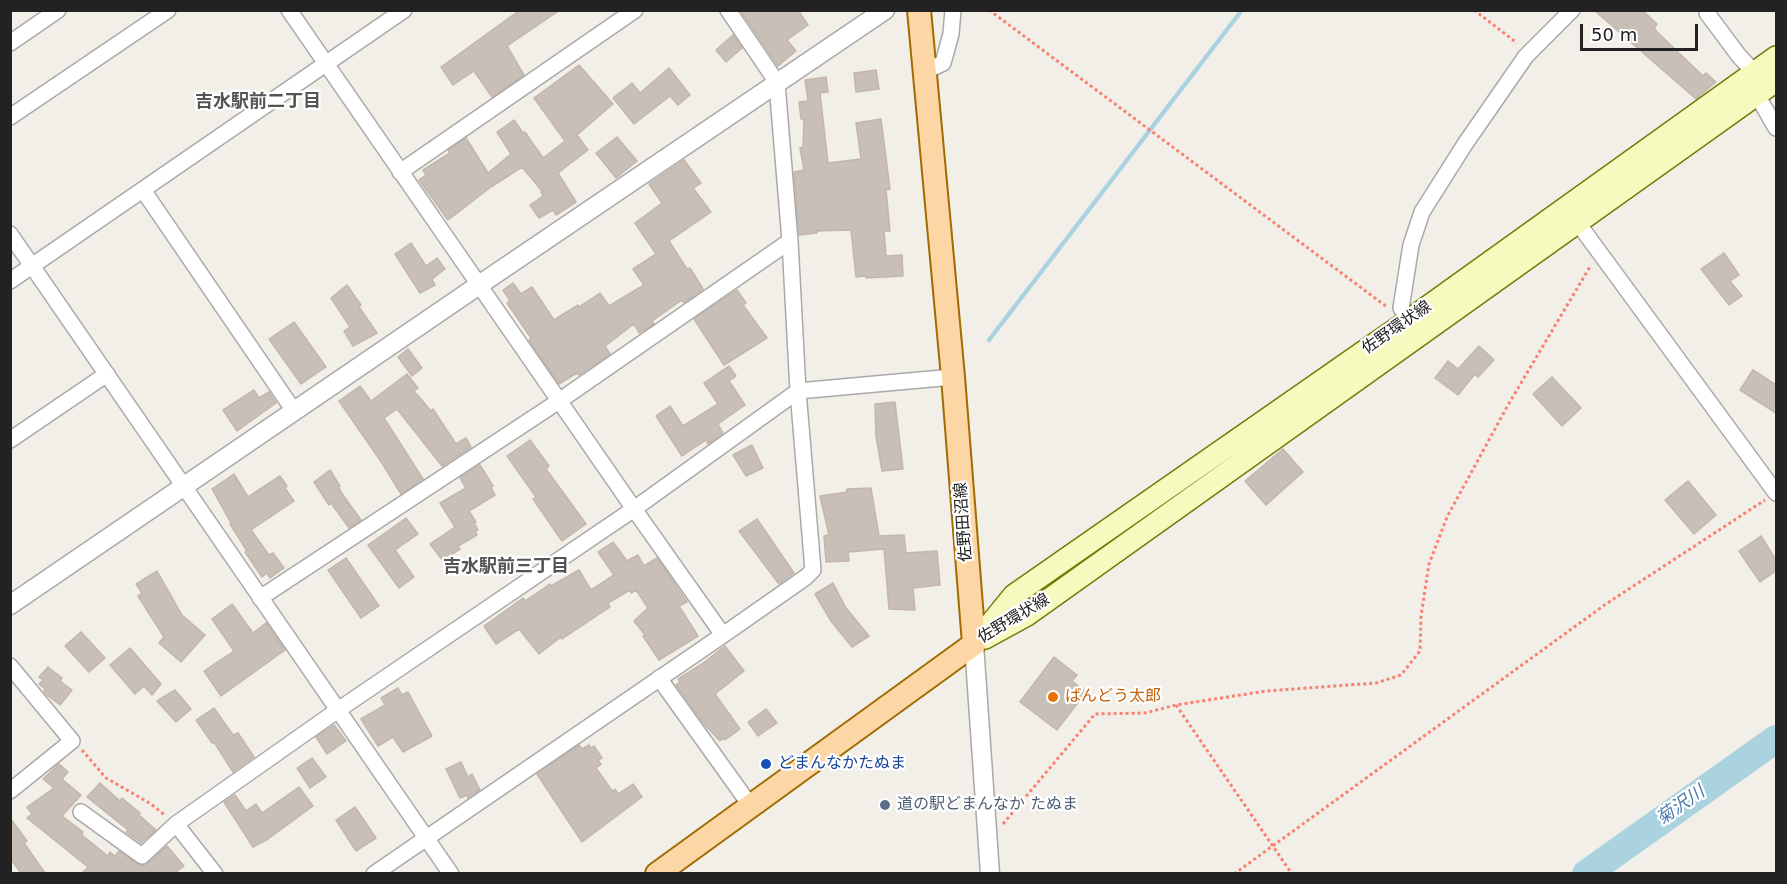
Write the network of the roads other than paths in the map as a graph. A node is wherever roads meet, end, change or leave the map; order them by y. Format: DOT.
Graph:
graph roads {
  1 [pos="58,10"];
  2 [pos="168,10"];
  3 [pos="289,10"];
  4 [pos="404,10"];
  5 [pos="635,10"];
  6 [pos="728,10"];
  7 [pos="885,10"];
  8 [pos="919,10"];
  9 [pos="953,10"];
  10 [pos="1572,10"];
  11 [pos="1707,13"];
  12 [pos="10,43"];
  13 [pos="1776,57"];
  14 [pos="326,64"];
  15 [pos="924,72"];
  16 [pos="1755,73"];
  17 [pos="1776,81"];
  18 [pos="778,84"];
  19 [pos="1757,95"];
  20 [pos="10,117"];
  21 [pos="1776,128"];
  22 [pos="400,172"];
  23 [pos="143,190"];
  24 [pos="1572,215"];
  25 [pos="10,234"];
  26 [pos="790,241"];
  27 [pos="33,266"];
  28 [pos="10,281"];
  29 [pos="479,285"];
  30 [pos="1410,321"];
  31 [pos="107,374"];
  32 [pos="953,377"];
  33 [pos="798,391"];
  34 [pos="559,401"];
  35 [pos="294,411"];
  36 [pos="10,440"];
  37 [pos="183,486"];
  38 [pos="1776,492"];
  39 [pos="634,509"];
  40 [pos="260,598"];
  41 [pos="10,605"];
  42 [pos="723,635"];
  43 [pos="974,644"];
  44 [pos="10,666"];
  45 [pos="660,678"];
  46 [pos="338,710"];
  47 [pos="10,791"];
  48 [pos="750,806"];
  49 [pos="81,812"];
  50 [pos="176,825"];
  51 [pos="426,838"];
  52 [pos="215,873"];
  53 [pos="374,873"];
  54 [pos="451,873"];
  55 [pos="657,873"];
  56 [pos="990,873"];
  1 -- 12 [label="street"];
  2 -- 20 [label="street"];
  3 -- 14 [label="street"];
  4 -- 14 [label="street"];
  5 -- 22 [label="street"];
  6 -- 18 [label="street"];
  7 -- 18 [label="street"];
  8 -- 15 [label="main road, 佐野田沼線"];
  9 -- 15 [label="street"];
  10 -- 30 [label="street"];
  11 -- 16 [label="street"];
  13 -- 16 [label="main road, 佐野環状線"];
  14 -- 22 [label="street"];
  14 -- 23 [label="street"];
  15 -- 32 [label="main road, 佐野田沼線"];
  16 -- 19 [label="street"];
  16 -- 24 [label="main road, 佐野環状線"];
  17 -- 19 [label="main road, 佐野環状線"];
  18 -- 26 [label="street"];
  18 -- 29 [label="street"];
  19 -- 21 [label="street"];
  19 -- 24 [label="main road, 佐野環状線"];
  22 -- 29 [label="street"];
  23 -- 27 [label="street"];
  23 -- 35 [label="street"];
  24 -- 30 [label="main road, 佐野環状線"];
  24 -- 38 [label="street"];
  25 -- 27 [label="street"];
  26 -- 33 [label="street"];
  26 -- 34 [label="street"];
  27 -- 28 [label="street"];
  27 -- 31 [label="street"];
  29 -- 34 [label="street"];
  29 -- 35 [label="street"];
  30 -- 43 [label="main road, 佐野環状線"];
  31 -- 36 [label="street"];
  31 -- 37 [label="street"];
  32 -- 33 [label="street"];
  32 -- 43 [label="main road, 佐野田沼線"];
  33 -- 39 [label="street"];
  33 -- 42 [label="street"];
  34 -- 39 [label="street"];
  34 -- 40 [label="street"];
  35 -- 37 [label="street"];
  37 -- 40 [label="street"];
  37 -- 41 [label="street"];
  39 -- 42 [label="street"];
  39 -- 46 [label="street"];
  40 -- 46 [label="street"];
  42 -- 45 [label="street"];
  43 -- 48 [label="main road"];
  43 -- 56 [label="street"];
  44 -- 47 [label="street"];
  45 -- 48 [label="street"];
  45 -- 51 [label="street"];
  46 -- 50 [label="street"];
  46 -- 51 [label="street"];
  48 -- 55 [label="main road"];
  49 -- 50 [label="street"];
  50 -- 52 [label="street"];
  51 -- 53 [label="street"];
  51 -- 54 [label="street"];
}
